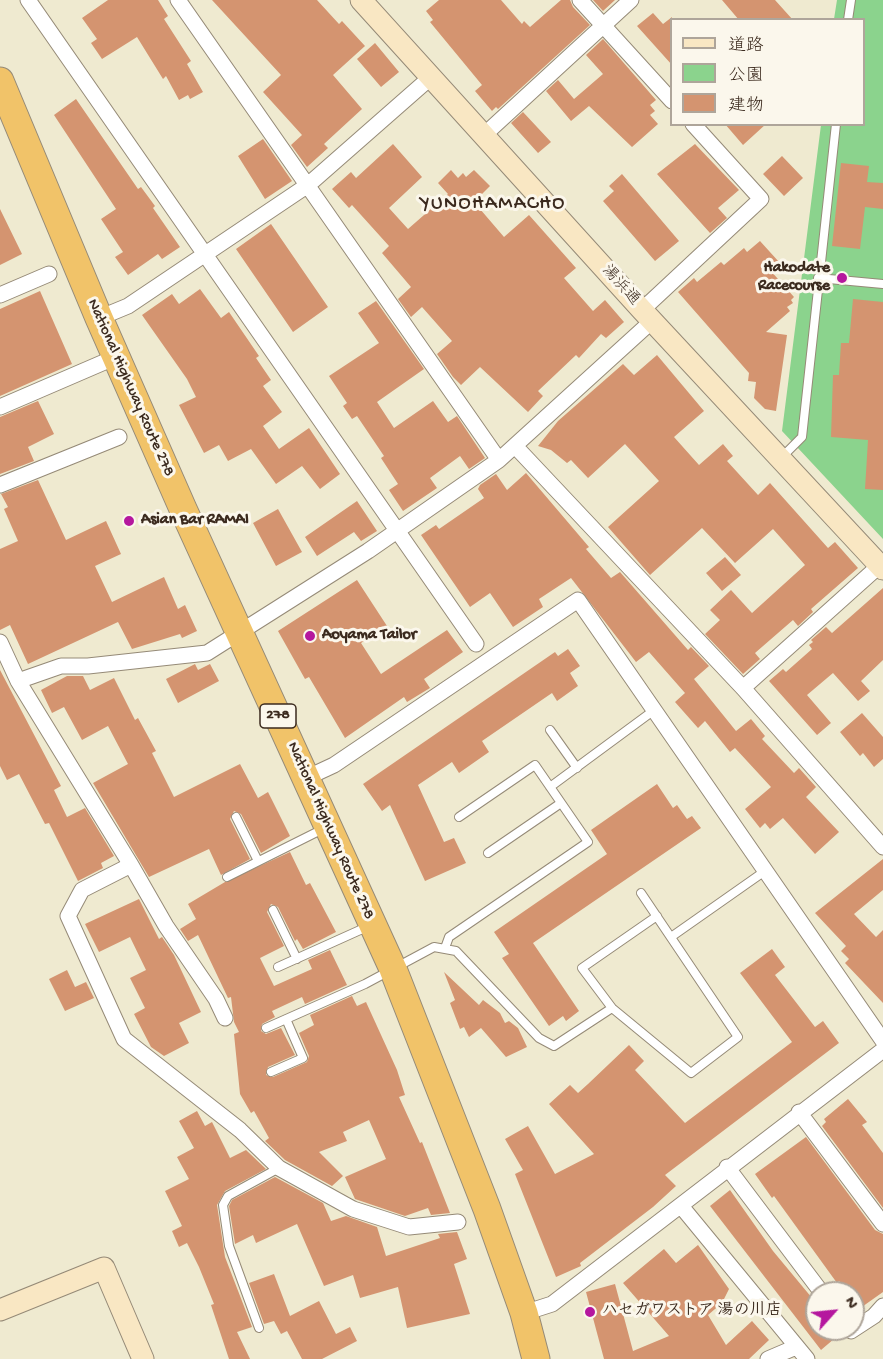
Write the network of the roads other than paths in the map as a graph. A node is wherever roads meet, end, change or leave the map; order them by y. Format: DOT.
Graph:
graph roads {
  1 [pos="28,0"];
  2 [pos="178,0"];
  3 [pos="361,0"];
  4 [pos="580,0"];
  5 [pos="631,0"];
  6 [pos="850,0"];
  7 [pos="848,18"];
  8 [pos="603,26"];
  9 [pos="431,77"];
  10 [pos="0,81"];
  11 [pos="670,99"];
  12 [pos="695,126"];
  13 [pos="836,126"];
  14 [pos="483,136"];
  15 [pos="308,185"];
  16 [pos="206,256"];
  17 [pos="49,274"];
  18 [pos="818,278"];
  19 [pos="883,284"];
  20 [pos="0,295"];
  21 [pos="647,315"];
  22 [pos="99,318"];
  23 [pos="116,357"];
  24 [pos="0,407"];
  25 [pos="119,437"];
  26 [pos="515,446"];
  27 [pos="780,459"];
  28 [pos="499,460"];
  29 [pos="0,484"];
  30 [pos="398,531"];
  31 [pos="881,567"];
  32 [pos="241,633"];
  33 [pos="0,642"];
  34 [pos="476,644"];
  35 [pos="18,681"];
  36 [pos="744,688"];
  37 [pos="653,711"];
  38 [pos="550,730"];
  39 [pos="577,768"];
  40 [pos="306,778"];
  41 [pos="550,787"];
  42 [pos="561,803"];
  43 [pos="236,816"];
  44 [pos="459,817"];
  45 [pos="327,827"];
  46 [pos="883,847"];
  47 [pos="488,853"];
  48 [pos="258,861"];
  49 [pos="132,865"];
  50 [pos="765,871"];
  51 [pos="227,877"];
  52 [pos="641,893"];
  53 [pos="273,910"];
  54 [pos="657,916"];
  55 [pos="372,925"];
  56 [pos="671,938"];
  57 [pos="445,948"];
  58 [pos="297,959"];
  59 [pos="278,967"];
  60 [pos="393,969"];
  61 [pos="612,1008"];
  62 [pos="225,1018"];
  63 [pos="285,1019"];
  64 [pos="266,1028"];
  65 [pos="883,1041"];
  66 [pos="883,1050"];
  67 [pos="271,1072"];
  68 [pos="799,1112"];
  69 [pos="727,1167"];
  70 [pos="279,1168"];
  71 [pos="681,1206"];
  72 [pos="458,1222"];
  73 [pos="883,1224"];
  74 [pos="813,1281"];
  75 [pos="883,1306"];
  76 [pos="0,1310"];
  77 [pos="524,1313"];
  78 [pos="865,1322"];
  79 [pos="259,1328"];
  80 [pos="796,1347"];
  81 [pos="143,1359"];
  82 [pos="536,1359"];
  83 [pos="768,1359"];
  84 [pos="807,1359"];
  1 -- 16 [label="street"];
  2 -- 15 [label="street"];
  3 -- 9 [label="street, 湯浜通"];
  4 -- 8 [label="street"];
  5 -- 8 [label="street"];
  6 -- 7 [label="lane"];
  8 -- 11 [label="street"];
  8 -- 14 [label="street"];
  9 -- 14 [label="street, 湯浜通"];
  9 -- 15 [label="street"];
  10 -- 22 [label="highway, National Highway Route 278 / 278"];
  12 -- 21 [label="street"];
  13 -- 18 [label="lane"];
  14 -- 21 [label="street, 湯浜通"];
  15 -- 16 [label="street"];
  15 -- 28 [label="street"];
  16 -- 22 [label="street"];
  16 -- 30 [label="street"];
  17 -- 20 [label="street"];
  18 -- 19 [label="lane"];
  18 -- 27 [label="lane"];
  21 -- 26 [label="street"];
  21 -- 27 [label="street, 湯浜通"];
  22 -- 23 [label="highway, National Highway Route 278 / 278"];
  23 -- 24 [label="street"];
  23 -- 32 [label="highway, National Highway Route 278 / 278"];
  25 -- 29 [label="street"];
  26 -- 28 [label="street"];
  26 -- 36 [label="street"];
  27 -- 31 [label="street, 湯浜通"];
  28 -- 30 [label="street"];
  30 -- 32 [label="street"];
  30 -- 34 [label="street"];
  31 -- 36 [label="street"];
  32 -- 35 [label="street"];
  32 -- 40 [label="highway, National Highway Route 278 / 278"];
  33 -- 35 [label="street"];
  35 -- 49 [label="street"];
  36 -- 46 [label="street"];
  37 -- 39 [label="lane"];
  37 -- 40 [label="street"];
  37 -- 50 [label="street"];
  38 -- 39 [label="lane"];
  39 -- 41 [label="lane"];
  40 -- 45 [label="highway, National Highway Route 278 / 278"];
  41 -- 42 [label="lane"];
  41 -- 44 [label="lane"];
  42 -- 47 [label="lane"];
  42 -- 57 [label="lane"];
  43 -- 48 [label="lane"];
  45 -- 48 [label="lane"];
  45 -- 55 [label="highway, National Highway Route 278 / 278"];
  48 -- 51 [label="lane"];
  49 -- 62 [label="street"];
  49 -- 70 [label="street"];
  50 -- 56 [label="lane"];
  50 -- 65 [label="street"];
  52 -- 54 [label="lane"];
  53 -- 58 [label="lane"];
  54 -- 56 [label="lane"];
  54 -- 61 [label="lane"];
  55 -- 58 [label="lane"];
  55 -- 60 [label="highway, National Highway Route 278 / 278"];
  56 -- 61 [label="lane"];
  57 -- 60 [label="lane"];
  57 -- 61 [label="lane"];
  58 -- 59 [label="lane"];
  60 -- 63 [label="lane"];
  60 -- 77 [label="highway, National Highway Route 278 / 278"];
  63 -- 64 [label="lane"];
  63 -- 67 [label="lane"];
  66 -- 68 [label="street"];
  68 -- 69 [label="street"];
  68 -- 73 [label="street"];
  69 -- 71 [label="street"];
  69 -- 74 [label="street"];
  70 -- 72 [label="street"];
  70 -- 79 [label="lane"];
  71 -- 77 [label="street"];
  71 -- 80 [label="street"];
  75 -- 78 [label="street"];
  76 -- 81 [label="street"];
  77 -- 82 [label="highway, National Highway Route 278 / 278"];
  80 -- 83 [label="street"];
  80 -- 84 [label="street"];
}
